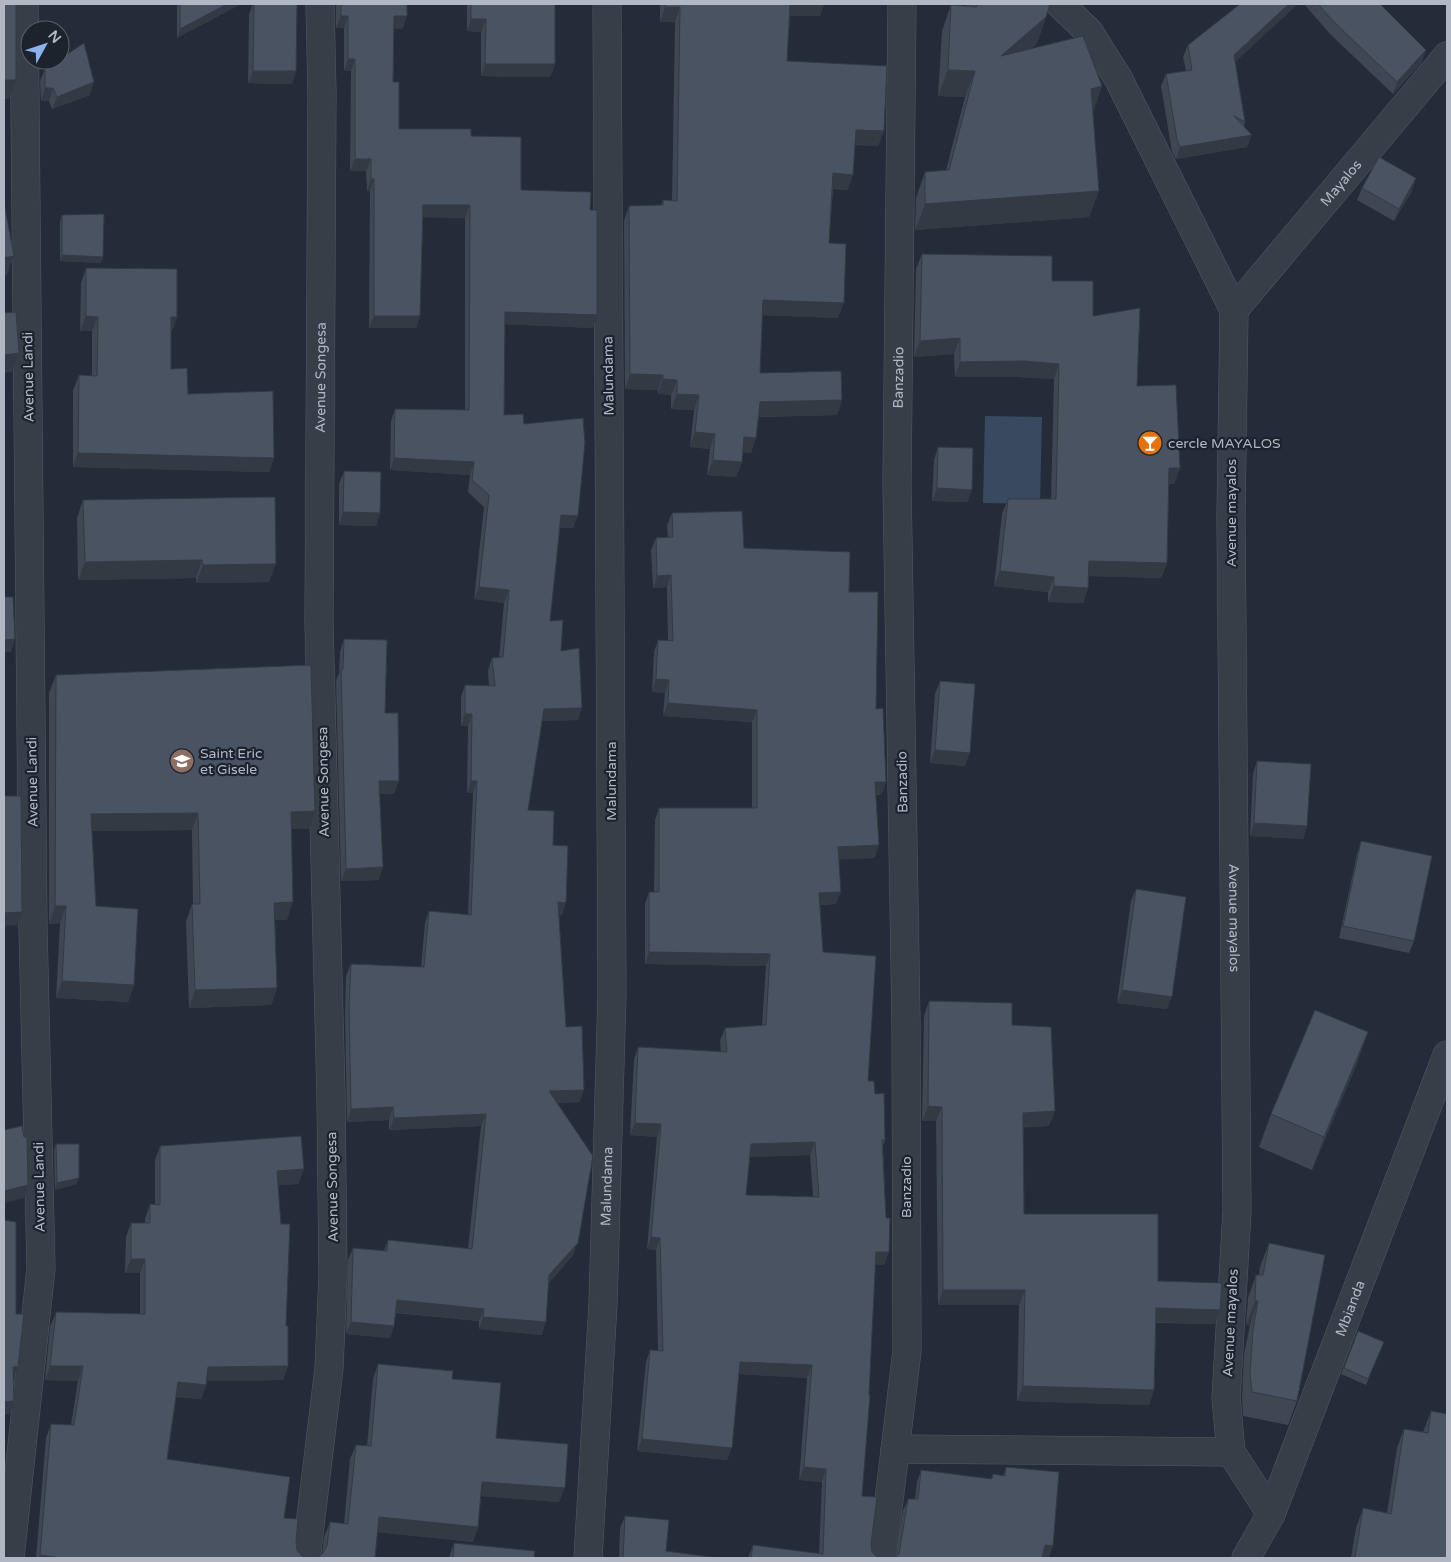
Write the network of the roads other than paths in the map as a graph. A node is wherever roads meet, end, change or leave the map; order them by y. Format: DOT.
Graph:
graph roads {
  1 [pos="24,4"];
  2 [pos="320,4"];
  3 [pos="607,4"];
  4 [pos="902,4"];
  5 [pos="1060,4"];
  6 [pos="1447,56"];
  7 [pos="1234,310"];
  8 [pos="1447,1055"];
  9 [pos="895,1449"];
  10 [pos="1231,1452"];
  11 [pos="1272,1514"];
  12 [pos="10,1558"];
  13 [pos="306,1558"];
  14 [pos="588,1558"];
  15 [pos="882,1558"];
  16 [pos="1246,1558"];
  1 -- 12 [label="street, Avenue Landi"];
  2 -- 13 [label="street, Avenue Songesa"];
  3 -- 14 [label="street, Malundama"];
  4 -- 9 [label="street, Banzadio"];
  5 -- 7 [label="street"];
  6 -- 7 [label="street, Mayalos"];
  7 -- 10 [label="street, Avenue mayalos"];
  8 -- 11 [label="street, Mbianda"];
  9 -- 10 [label="street"];
  9 -- 15 [label="street, Banzadio"];
  10 -- 11 [label="street, Avenue mayalos"];
  11 -- 16 [label="street, Mbianda"];
}
